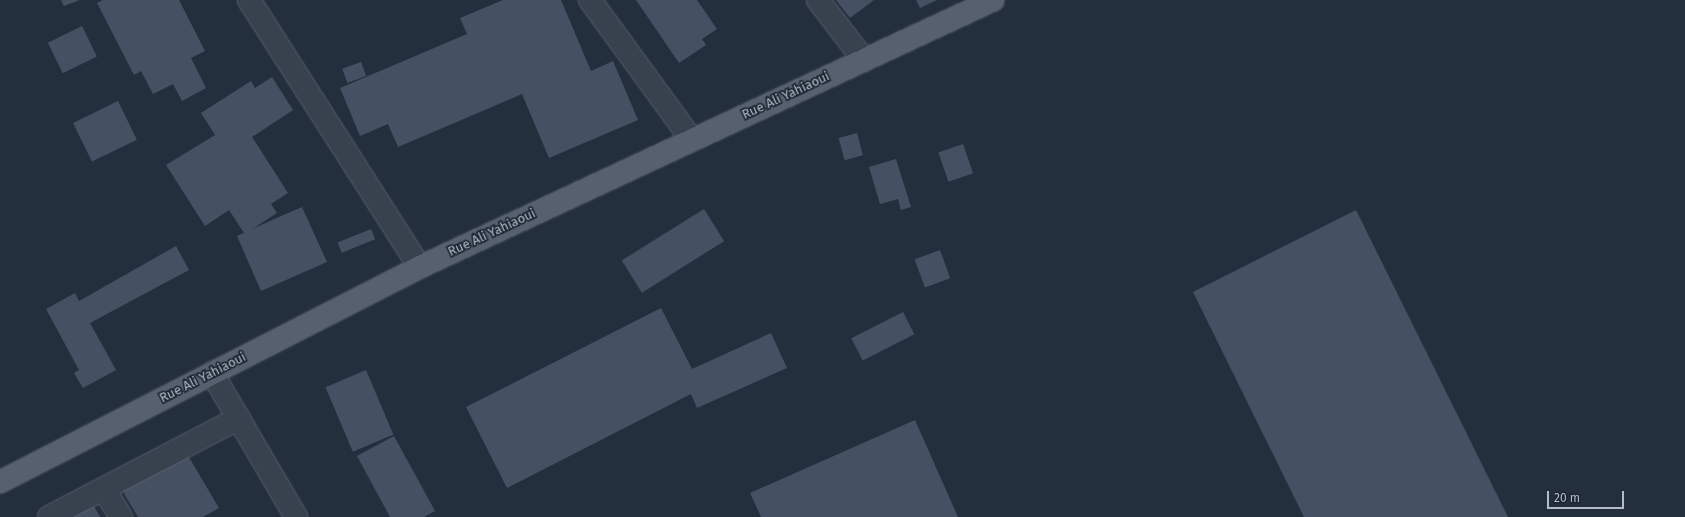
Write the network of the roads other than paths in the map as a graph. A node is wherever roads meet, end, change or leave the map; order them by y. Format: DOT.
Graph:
graph roads {
  1 [pos="249,0"];
  2 [pos="590,0"];
  3 [pos="818,0"];
  4 [pos="993,0"];
  5 [pos="864,60"];
  6 [pos="692,140"];
  7 [pos="420,267"];
  8 [pos="212,373"];
  9 [pos="239,418"];
  10 [pos="0,482"];
  11 [pos="104,489"];
  12 [pos="50,517"];
  13 [pos="121,517"];
  14 [pos="296,517"];
  1 -- 7 [label="street"];
  2 -- 6 [label="street"];
  3 -- 5 [label="street"];
  4 -- 5 [label="main road, Rue Ali Yahiaoui"];
  5 -- 6 [label="main road, Rue Ali Yahiaoui"];
  6 -- 7 [label="main road, Rue Ali Yahiaoui"];
  7 -- 8 [label="main road, Rue Ali Yahiaoui"];
  8 -- 9 [label="street"];
  8 -- 10 [label="main road, Rue Ali Yahiaoui"];
  9 -- 11 [label="street"];
  9 -- 14 [label="street"];
  11 -- 12 [label="street"];
  11 -- 13 [label="street"];
}
